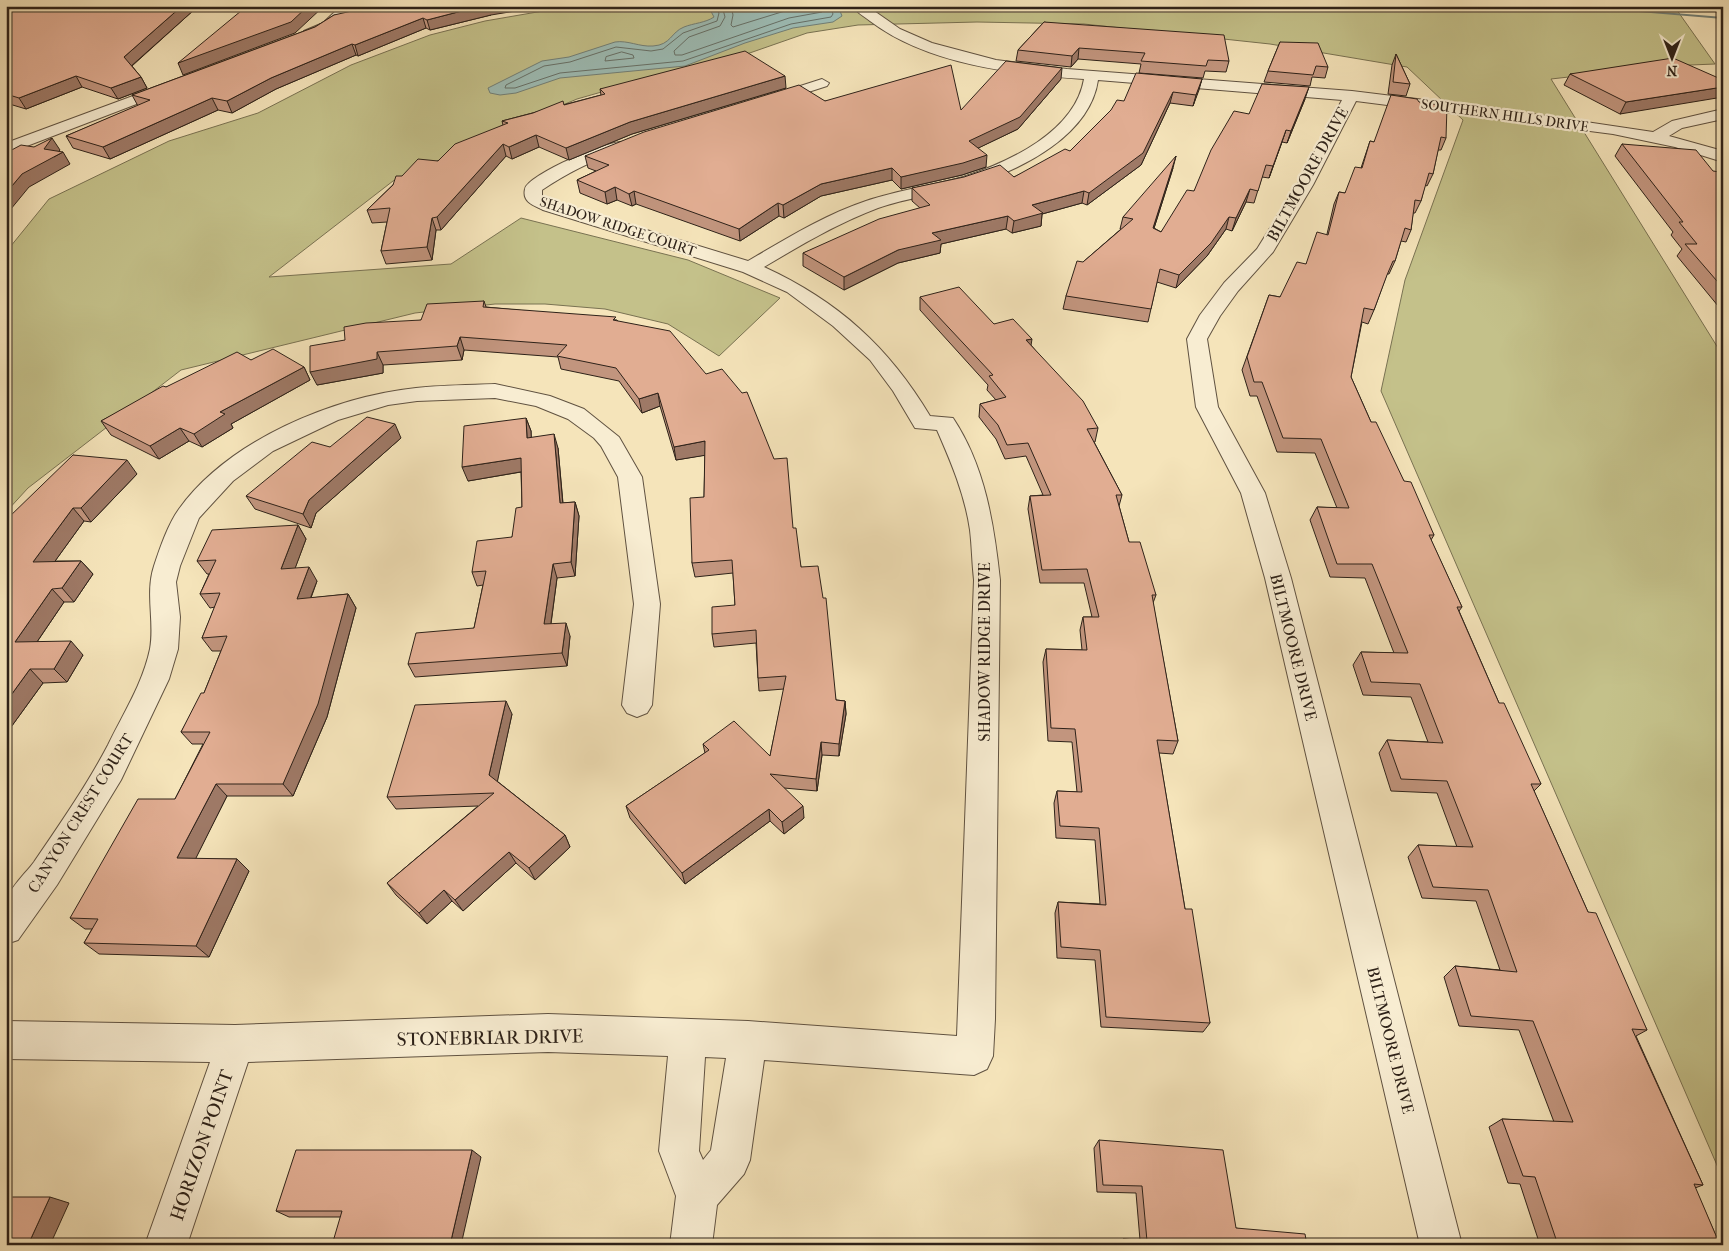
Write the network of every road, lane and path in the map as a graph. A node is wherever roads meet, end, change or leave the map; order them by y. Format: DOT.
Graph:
graph roads {
  1 [pos="348,6"];
  2 [pos="858,6"];
  3 [pos="295,39"];
  4 [pos="1092,74"];
  5 [pos="185,81"];
  6 [pos="822,83"];
  7 [pos="1352,95"];
  8 [pos="751,106"];
  9 [pos="1723,114"];
  10 [pos="638,138"];
  11 [pos="1655,138"];
  12 [pos="11,143"];
  13 [pos="1723,157"];
  14 [pos="750,268"];
  15 [pos="637,705"];
  16 [pos="6,928"];
  17 [pos="688,1037"];
  18 [pos="6,1040"];
  19 [pos="748,1040"];
  20 [pos="235,1044"];
  21 [pos="974,1056"];
  22 [pos="697,1196"];
  23 [pos="166,1245"];
  24 [pos="691,1245"];
  25 [pos="1441,1245"];
  1 -- 3 [label="street"];
  2 -- 4 [label="street, SOUTHERN HILLS DRIVE"];
  4 -- 7 [label="street, SOUTHERN HILLS DRIVE"];
  4 -- 14 [label="street"];
  5 -- 12 [label="street"];
  6 -- 8 [label="street"];
  7 -- 11 [label="street, SOUTHERN HILLS DRIVE"];
  7 -- 25 [label="street, BILTMOORE DRIVE"];
  9 -- 11 [label="street"];
  10 -- 14 [label="street, SHADOW RIDGE COURT"];
  11 -- 13 [label="street, SOUTHERN HILLS DRIVE"];
  14 -- 21 [label="street, SHADOW RIDGE DRIVE"];
  15 -- 16 [label="street, CANYON CREST COURT"];
  17 -- 19 [label="street, STONEBRIAR DRIVE"];
  17 -- 20 [label="street, STONEBRIAR DRIVE"];
  17 -- 22 [label="street"];
  18 -- 20 [label="street, STONEBRIAR DRIVE"];
  19 -- 21 [label="street, STONEBRIAR DRIVE"];
  19 -- 22 [label="street"];
  20 -- 23 [label="street, HORIZON POINT"];
  22 -- 24 [label="street"];
}
